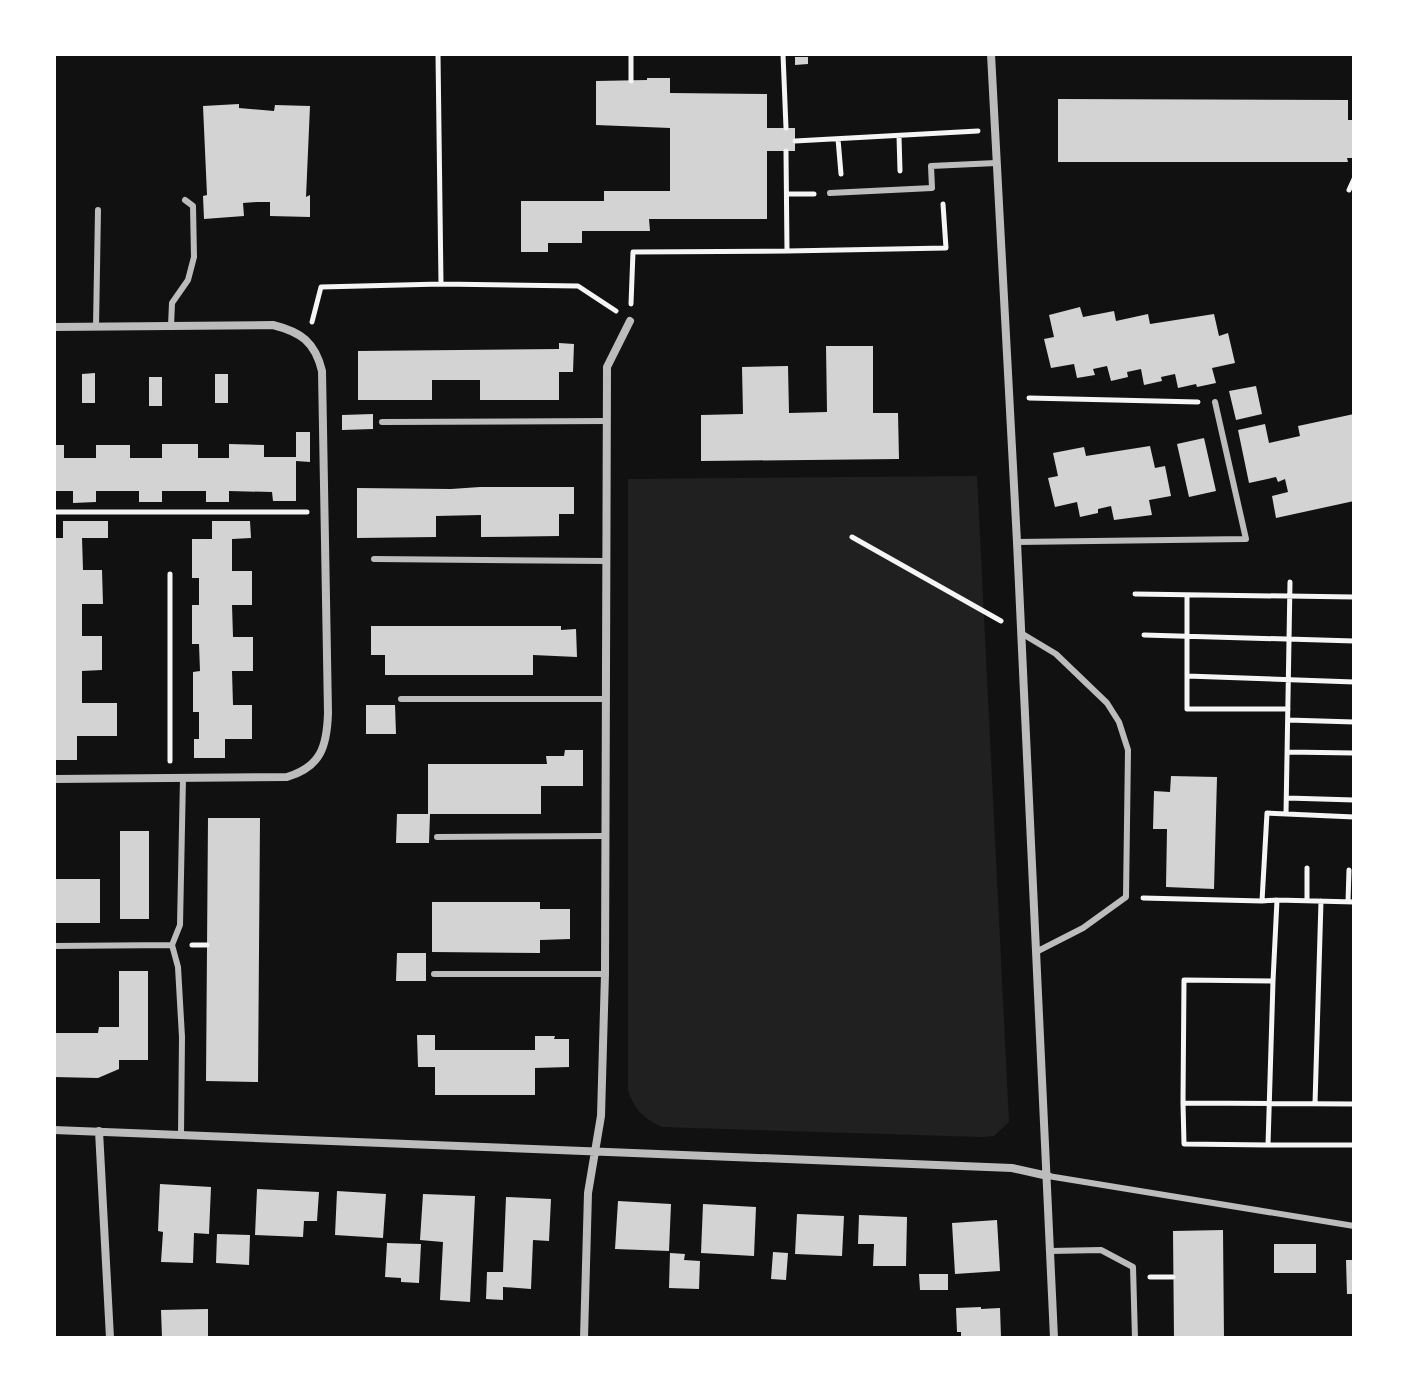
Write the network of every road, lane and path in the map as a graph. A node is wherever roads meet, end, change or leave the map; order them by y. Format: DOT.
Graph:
graph roads {
  1 [pos="438,54"];
  2 [pos="631,54"];
  3 [pos="783,54"];
  4 [pos="991,54"];
  5 [pos="631,81"];
  6 [pos="786,128"];
  7 [pos="995,130"];
  8 [pos="899,136"];
  9 [pos="838,139"];
  10 [pos="795,141"];
  11 [pos="786,151"];
  12 [pos="996,163"];
  13 [pos="940,166"];
  14 [pos="1354,179"];
  15 [pos="901,190"];
  16 [pos="1349,190"];
  17 [pos="830,193"];
  18 [pos="842,193"];
  19 [pos="787,194"];
  20 [pos="801,194"];
  21 [pos="185,200"];
  22 [pos="98,210"];
  23 [pos="787,251"];
  24 [pos="441,284"];
  25 [pos="630,321"];
  26 [pos="171,326"];
  27 [pos="54,327"];
  28 [pos="96,327"];
  29 [pos="308,341"];
  30 [pos="1008,397"];
  31 [pos="1215,402"];
  32 [pos="606,421"];
  33 [pos="382,422"];
  34 [pos="54,512"];
  35 [pos="324,512"];
  36 [pos="852,537"];
  37 [pos="1017,542"];
  38 [pos="374,559"];
  39 [pos="606,561"];
  40 [pos="170,574"];
  41 [pos="1290,582"];
  42 [pos="1135,594"];
  43 [pos="1187,594"];
  44 [pos="1290,596"];
  45 [pos="1354,597"];
  46 [pos="1021,633"];
  47 [pos="1144,635"];
  48 [pos="1187,636"];
  49 [pos="1289,639"];
  50 [pos="1354,641"];
  51 [pos="1187,676"];
  52 [pos="1289,679"];
  53 [pos="1354,682"];
  54 [pos="401,699"];
  55 [pos="606,699"];
  56 [pos="1288,709"];
  57 [pos="1288,720"];
  58 [pos="1354,722"];
  59 [pos="1287,752"];
  60 [pos="1354,753"];
  61 [pos="170,778"];
  62 [pos="183,778"];
  63 [pos="54,779"];
  64 [pos="1287,798"];
  65 [pos="1354,800"];
  66 [pos="1286,814"];
  67 [pos="1354,817"];
  68 [pos="605,836"];
  69 [pos="437,837"];
  70 [pos="1307,868"];
  71 [pos="1349,870"];
  72 [pos="1126,897"];
  73 [pos="1277,900"];
  74 [pos="1262,901"];
  75 [pos="1307,901"];
  76 [pos="1321,901"];
  77 [pos="1351,902"];
  78 [pos="172,945"];
  79 [pos="54,946"];
  80 [pos="1036,952"];
  81 [pos="434,974"];
  82 [pos="605,974"];
  83 [pos="1273,981"];
  84 [pos="1183,1103"];
  85 [pos="1270,1103"];
  86 [pos="1315,1104"];
  87 [pos="1354,1104"];
  88 [pos="54,1130"];
  89 [pos="99,1131"];
  90 [pos="181,1134"];
  91 [pos="1268,1145"];
  92 [pos="1354,1145"];
  93 [pos="594,1150"];
  94 [pos="1048,1176"];
  95 [pos="1354,1226"];
  96 [pos="1050,1251"];
  97 [pos="1144,1277"];
  98 [pos="1173,1277"];
  99 [pos="110,1338"];
  100 [pos="584,1338"];
  101 [pos="1054,1338"];
  102 [pos="1135,1338"];
  1 -- 24 [label="path"];
  2 -- 5 [label="path"];
  3 -- 6 [label="path"];
  4 -- 7 [label="street"];
  7 -- 8 [label="path"];
  7 -- 12 [label="street"];
  8 -- 9 [label="path"];
  8 -- 15 [label="path"];
  9 -- 10 [label="path"];
  9 -- 18 [label="path"];
  11 -- 19 [label="path"];
  12 -- 13 [label="lane"];
  12 -- 30 [label="street"];
  13 -- 15 [label="lane"];
  13 -- 23 [label="path"];
  14 -- 16 [label="path"];
  15 -- 18 [label="lane"];
  17 -- 18 [label="lane"];
  19 -- 20 [label="path"];
  19 -- 23 [label="path"];
  21 -- 26 [label="lane"];
  22 -- 28 [label="lane"];
  23 -- 25 [label="path"];
  24 -- 25 [label="path"];
  24 -- 29 [label="path"];
  25 -- 32 [label="street"];
  26 -- 28 [label="street"];
  26 -- 29 [label="street"];
  27 -- 28 [label="street"];
  29 -- 35 [label="street"];
  30 -- 31 [label="path"];
  30 -- 37 [label="street"];
  31 -- 37 [label="lane"];
  32 -- 33 [label="lane"];
  32 -- 39 [label="street"];
  34 -- 35 [label="path"];
  35 -- 62 [label="street"];
  36 -- 46 [label="path"];
  37 -- 46 [label="street"];
  38 -- 39 [label="lane"];
  39 -- 55 [label="street"];
  40 -- 61 [label="path"];
  41 -- 44 [label="path"];
  42 -- 43 [label="path"];
  43 -- 44 [label="path"];
  43 -- 48 [label="path"];
  44 -- 45 [label="path"];
  44 -- 49 [label="path"];
  46 -- 72 [label="lane"];
  46 -- 80 [label="street"];
  47 -- 48 [label="path"];
  48 -- 49 [label="path"];
  48 -- 51 [label="path"];
  49 -- 50 [label="path"];
  49 -- 52 [label="path"];
  51 -- 52 [label="path"];
  51 -- 56 [label="path"];
  52 -- 53 [label="path"];
  52 -- 56 [label="path"];
  54 -- 55 [label="lane"];
  55 -- 68 [label="street"];
  56 -- 57 [label="path"];
  57 -- 58 [label="path"];
  57 -- 59 [label="path"];
  59 -- 60 [label="path"];
  59 -- 64 [label="path"];
  61 -- 62 [label="street"];
  61 -- 63 [label="street"];
  62 -- 78 [label="lane"];
  64 -- 65 [label="path"];
  64 -- 66 [label="path"];
  66 -- 67 [label="path"];
  66 -- 74 [label="path"];
  68 -- 69 [label="lane"];
  68 -- 82 [label="street"];
  70 -- 75 [label="path"];
  71 -- 77 [label="path"];
  72 -- 74 [label="path"];
  72 -- 80 [label="lane"];
  73 -- 74 [label="path"];
  73 -- 75 [label="path"];
  73 -- 83 [label="path"];
  75 -- 76 [label="path"];
  76 -- 77 [label="path"];
  76 -- 86 [label="path"];
  78 -- 79 [label="lane"];
  78 -- 90 [label="lane"];
  80 -- 94 [label="street"];
  81 -- 82 [label="lane"];
  82 -- 93 [label="street"];
  83 -- 84 [label="path"];
  83 -- 85 [label="path"];
  84 -- 85 [label="path"];
  84 -- 91 [label="path"];
  85 -- 86 [label="path"];
  85 -- 91 [label="path"];
  86 -- 87 [label="path"];
  88 -- 89 [label="street"];
  89 -- 90 [label="street"];
  89 -- 99 [label="street"];
  90 -- 93 [label="street"];
  91 -- 92 [label="path"];
  93 -- 94 [label="street"];
  93 -- 100 [label="street"];
  94 -- 95 [label="lane"];
  94 -- 96 [label="street"];
  96 -- 101 [label="street"];
  96 -- 102 [label="lane"];
  97 -- 98 [label="path"];
}
